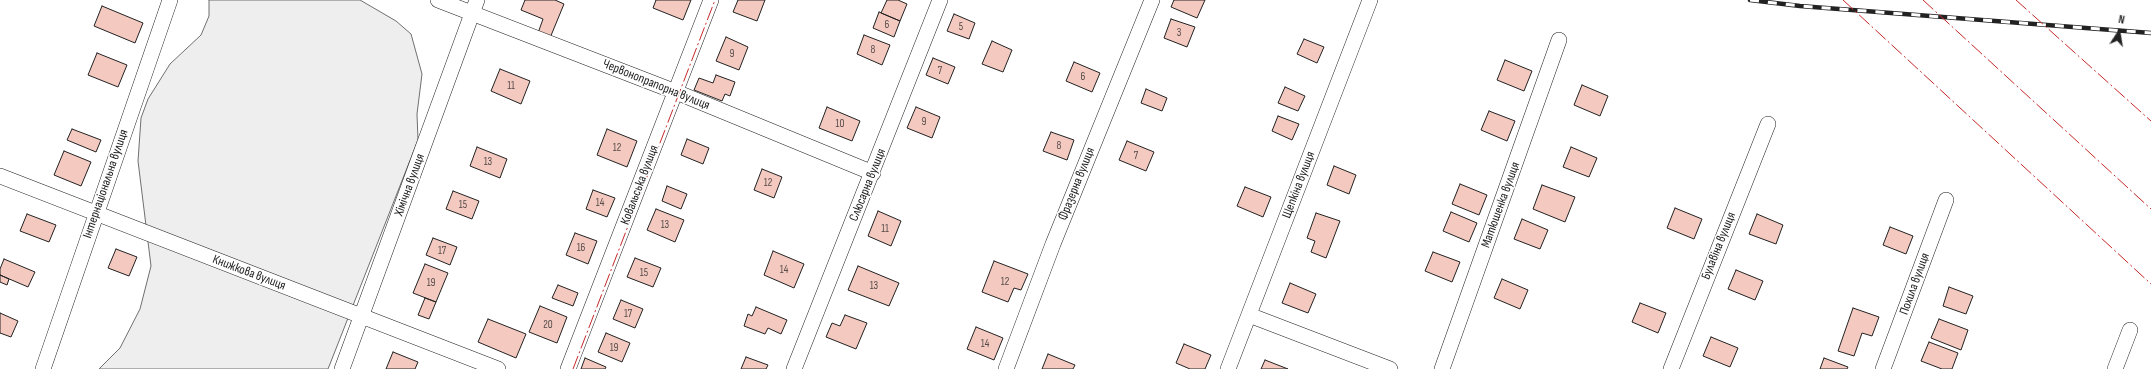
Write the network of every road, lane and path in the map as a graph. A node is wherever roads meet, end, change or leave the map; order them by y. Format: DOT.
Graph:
graph roads {
  1 [pos="170,0"];
  2 [pos="438,0"];
  3 [pos="711,0"];
  4 [pos="940,0"];
  5 [pos="1152,0"];
  6 [pos="1370,0"];
  7 [pos="475,7"];
  8 [pos="1560,40"];
  9 [pos="676,92"];
  10 [pos="1768,124"];
  11 [pos="873,173"];
  12 [pos="0,176"];
  13 [pos="1946,200"];
  14 [pos="96,214"];
  15 [pos="1249,315"];
  16 [pos="361,317"];
  17 [pos="2130,330"];
  18 [pos="43,369"];
  19 [pos="342,369"];
  20 [pos="498,369"];
  21 [pos="568,369"];
  22 [pos="794,369"];
  23 [pos="1006,369"];
  24 [pos="1228,369"];
  25 [pos="1390,369"];
  26 [pos="1442,369"];
  27 [pos="1671,369"];
  28 [pos="1883,369"];
  29 [pos="2115,369"];
  1 -- 14 [label="street, Інтернаціональна вулиця"];
  2 -- 7 [label="street, Червонопрапорна вулиця"];
  3 -- 9 [label="street, Ковальська вулиця"];
  4 -- 11 [label="street, Слюсарна вулиця"];
  5 -- 23 [label="street, Фразерна вулиця"];
  6 -- 15 [label="street, Щепкіна вулиця"];
  7 -- 9 [label="street, Червонопрапорна вулиця"];
  7 -- 16 [label="street, Хімічна вулиця"];
  8 -- 26 [label="street, Матюшенка вулиця"];
  9 -- 11 [label="street, Червонопрапорна вулиця"];
  9 -- 21 [label="street, Ковальська вулиця"];
  10 -- 27 [label="street, Булавіна вулиця"];
  11 -- 22 [label="street, Слюсарна вулиця"];
  12 -- 14 [label="street, Книжкова вулиця"];
  13 -- 28 [label="street, Похила вулиця"];
  14 -- 16 [label="street, Книжкова вулиця"];
  14 -- 18 [label="street, Інтернаціональна вулиця"];
  15 -- 24 [label="street, Щепкіна вулиця"];
  15 -- 25 [label="street"];
  16 -- 19 [label="street, Хімічна вулиця"];
  16 -- 20 [label="street, Книжкова вулиця"];
  17 -- 29 [label="street"];
}
